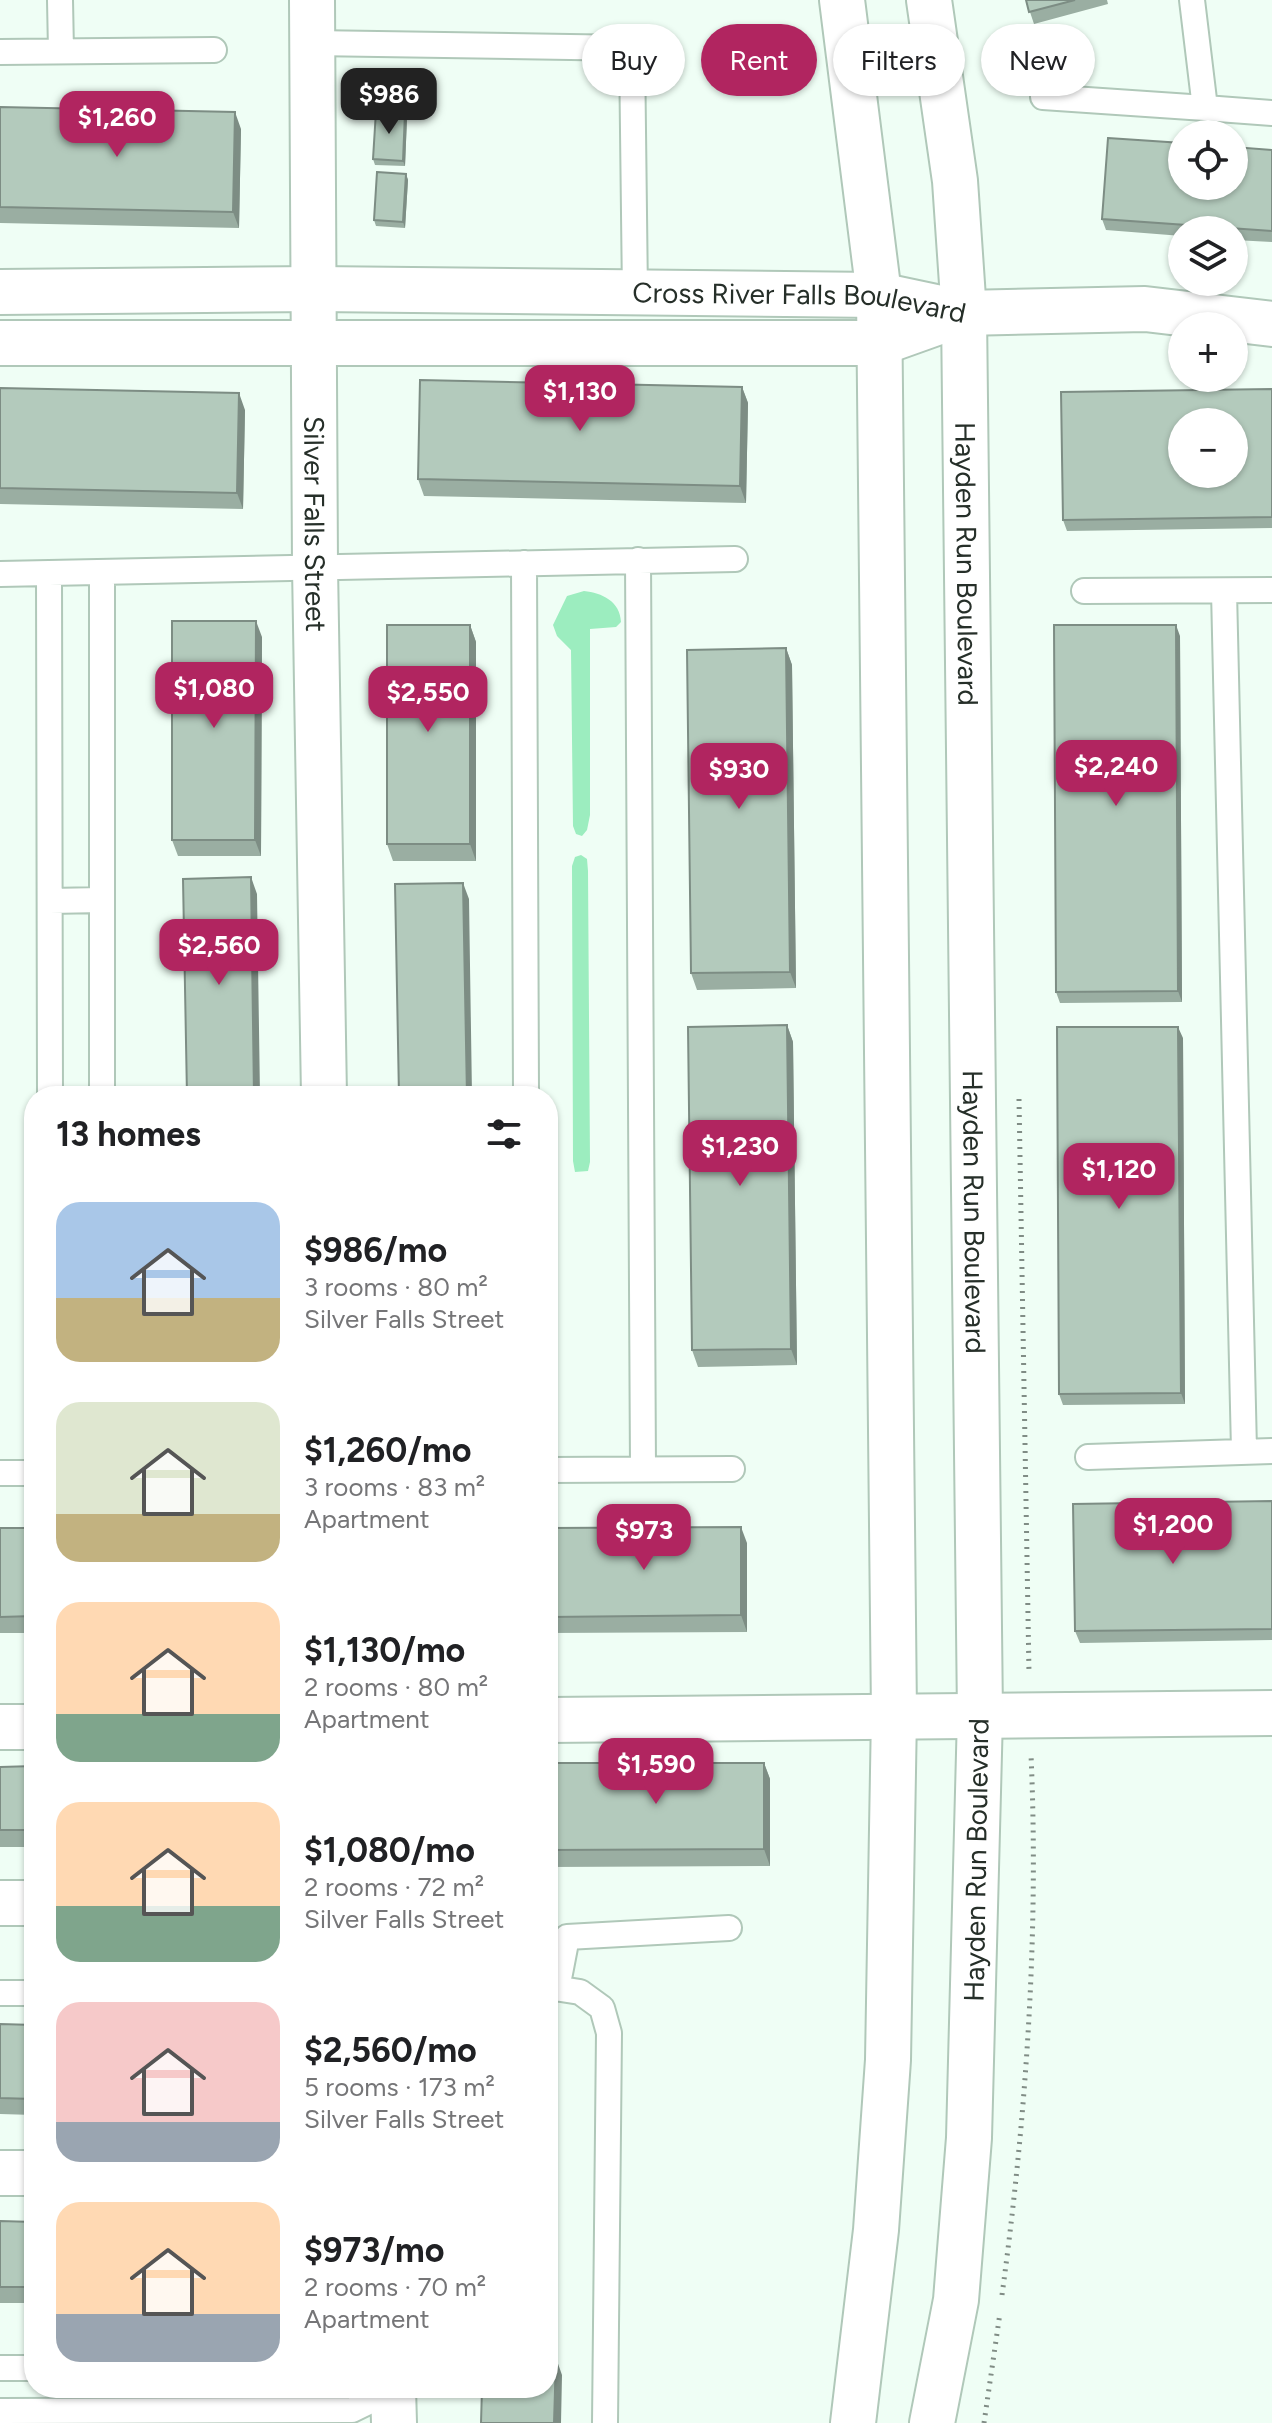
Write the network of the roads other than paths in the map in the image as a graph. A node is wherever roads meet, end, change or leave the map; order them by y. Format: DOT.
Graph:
graph roads {
  1 [pos="60,0"];
  2 [pos="312,0"];
  3 [pos="842,0"];
  4 [pos="929,0"];
  5 [pos="1192,0"];
  6 [pos="312,43"];
  7 [pos="214,50"];
  8 [pos="61,51"];
  9 [pos="0,52"];
  10 [pos="1043,97"];
  11 [pos="1205,108"];
  12 [pos="1272,113"];
  13 [pos="316,289"];
  14 [pos="0,292"];
  15 [pos="635,295"];
  16 [pos="879,295"];
  17 [pos="964,313"];
  18 [pos="1272,324"];
  19 [pos="0,343"];
  20 [pos="314,343"];
  21 [pos="880,343"];
  22 [pos="735,559"];
  23 [pos="638,560"];
  24 [pos="524,563"];
  25 [pos="315,567"];
  26 [pos="102,572"];
  27 [pos="49,573"];
  28 [pos="0,574"];
  29 [pos="1272,590"];
  30 [pos="1084,591"];
  31 [pos="1224,591"];
  32 [pos="102,900"];
  33 [pos="50,901"];
  34 [pos="50,1086"];
  35 [pos="102,1086"];
  36 [pos="324,1086"];
  37 [pos="526,1086"];
  38 [pos="1244,1450"];
  39 [pos="1272,1451"];
  40 [pos="1088,1457"];
  41 [pos="643,1469"];
  42 [pos="732,1469"];
  43 [pos="558,1470"];
  44 [pos="0,1473"];
  45 [pos="24,1473"];
  46 [pos="1272,1713"];
  47 [pos="894,1714"];
  48 [pos="980,1715"];
  49 [pos="558,1720"];
  50 [pos="0,1727"];
  51 [pos="24,1727"];
  52 [pos="0,1903"];
  53 [pos="24,1903"];
  54 [pos="729,1928"];
  55 [pos="558,1970"];
  56 [pos="558,1989"];
  57 [pos="0,1993"];
  58 [pos="24,1993"];
  59 [pos="0,2173"];
  60 [pos="24,2173"];
  61 [pos="0,2368"];
  62 [pos="24,2368"];
  63 [pos="390,2398"];
  64 [pos="0,2411"];
  65 [pos="605,2423"];
  66 [pos="853,2423"];
  67 [pos="932,2423"];
  1 -- 8 [label="lane"];
  2 -- 6 [label="main road, Silver Falls Street"];
  3 -- 16 [label="main road"];
  4 -- 17 [label="main road, Hayden Run Boulevard"];
  5 -- 11 [label="lane"];
  6 -- 13 [label="main road, Silver Falls Street"];
  6 -- 15 [label="lane"];
  7 -- 8 [label="lane"];
  8 -- 9 [label="lane"];
  10 -- 11 [label="lane"];
  11 -- 12 [label="lane"];
  13 -- 14 [label="main road, Cross River Falls Boulevard"];
  13 -- 15 [label="main road, Cross River Falls Boulevard"];
  13 -- 20 [label="main road, Silver Falls Street"];
  15 -- 16 [label="main road, Cross River Falls Boulevard"];
  16 -- 17 [label="main road, Cross River Falls Boulevard"];
  16 -- 21 [label="main road"];
  17 -- 18 [label="main road"];
  17 -- 21 [label="main road, Cross River Falls Boulevard"];
  17 -- 48 [label="main road, Hayden Run Boulevard"];
  19 -- 20 [label="main road, Cross River Falls Boulevard"];
  20 -- 21 [label="main road, Cross River Falls Boulevard"];
  20 -- 25 [label="main road, Silver Falls Street"];
  21 -- 47 [label="main road"];
  22 -- 23 [label="lane"];
  23 -- 24 [label="lane"];
  23 -- 41 [label="lane"];
  24 -- 25 [label="lane"];
  24 -- 37 [label="lane"];
  25 -- 26 [label="lane"];
  25 -- 36 [label="main road, Silver Falls Street"];
  26 -- 27 [label="lane"];
  26 -- 32 [label="lane"];
  27 -- 28 [label="lane"];
  27 -- 33 [label="lane"];
  29 -- 31 [label="lane"];
  30 -- 31 [label="lane"];
  31 -- 38 [label="lane"];
  32 -- 33 [label="lane"];
  32 -- 35 [label="lane"];
  33 -- 34 [label="lane"];
  38 -- 39 [label="lane"];
  38 -- 40 [label="lane"];
  41 -- 42 [label="lane"];
  41 -- 43 [label="lane"];
  44 -- 45 [label="lane"];
  46 -- 48 [label="main road"];
  47 -- 48 [label="main road"];
  47 -- 49 [label="main road"];
  47 -- 66 [label="main road"];
  48 -- 67 [label="main road, Hayden Run Boulevard"];
  50 -- 51 [label="main road"];
  52 -- 53 [label="main road"];
  54 -- 55 [label="lane"];
  56 -- 65 [label="lane"];
  57 -- 58 [label="lane"];
  59 -- 60 [label="main road"];
  61 -- 62 [label="lane"];
  63 -- 64 [label="lane"];
}
